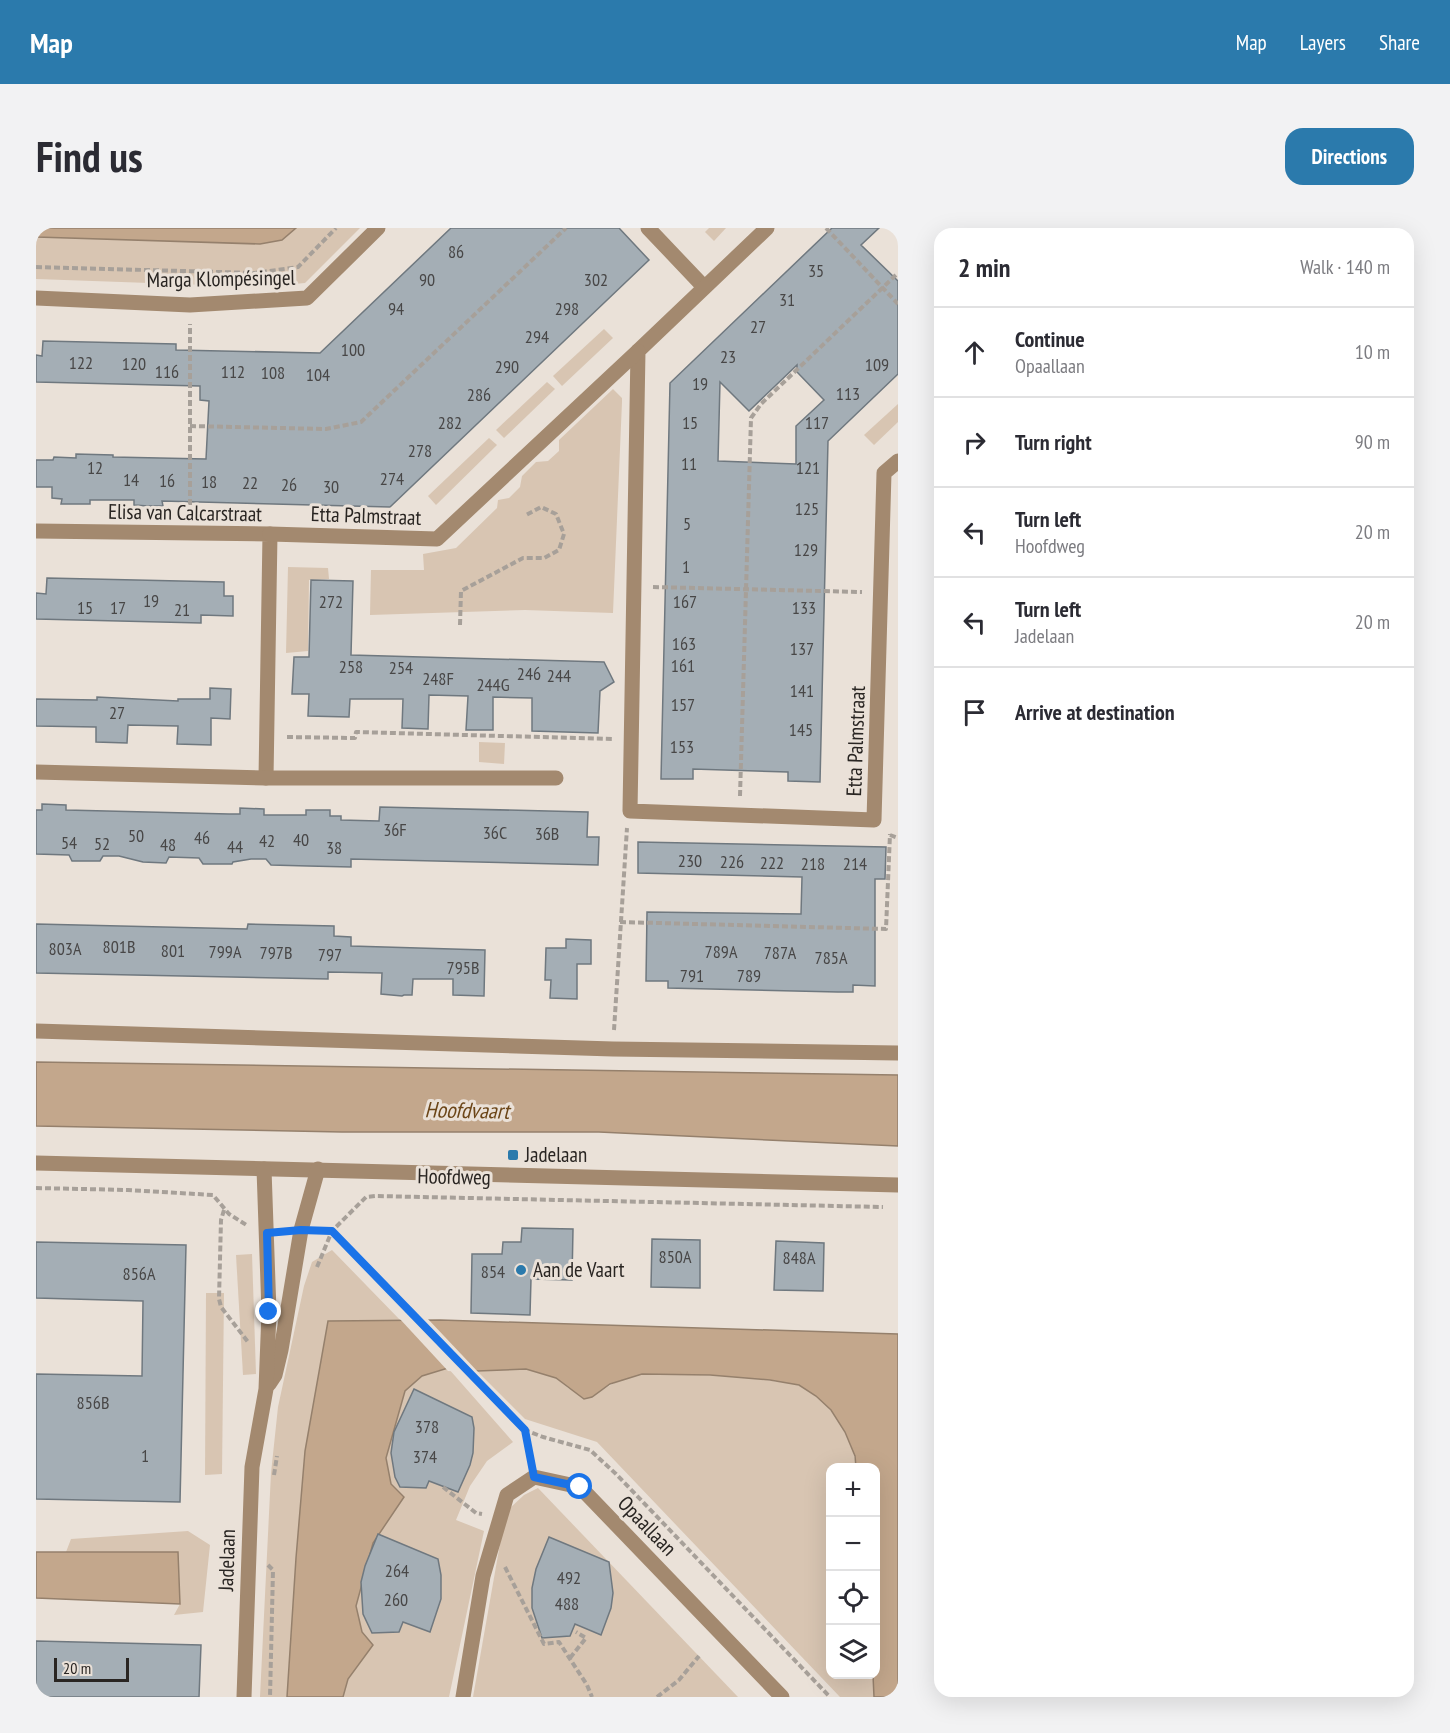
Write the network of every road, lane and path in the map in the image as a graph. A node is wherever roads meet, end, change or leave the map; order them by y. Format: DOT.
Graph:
graph roads {
  1 [pos="336,228"];
  2 [pos="378,228"];
  3 [pos="566,228"];
  4 [pos="648,228"];
  5 [pos="767,228"];
  6 [pos="826,228"];
  7 [pos="36,267"];
  8 [pos="898,273"];
  9 [pos="704,287"];
  10 [pos="882,288"];
  11 [pos="36,298"];
  12 [pos="898,304"];
  13 [pos="190,305"];
  14 [pos="638,351"];
  15 [pos="190,426"];
  16 [pos="898,461"];
  17 [pos="526,515"];
  18 [pos="36,531"];
  19 [pos="189,533"];
  20 [pos="270,534"];
  21 [pos="634,586"];
  22 [pos="746,589"];
  23 [pos="881,592"];
  24 [pos="460,625"];
  25 [pos="267,736"];
  26 [pos="631,739"];
  27 [pos="36,772"];
  28 [pos="266,778"];
  29 [pos="556,778"];
  30 [pos="630,811"];
  31 [pos="740,815"];
  32 [pos="890,834"];
  33 [pos="620,922"];
  34 [pos="36,1031"];
  35 [pos="613,1049"];
  36 [pos="898,1053"];
  37 [pos="36,1163"];
  38 [pos="264,1169"];
  39 [pos="318,1169"];
  40 [pos="898,1185"];
  41 [pos="36,1188"];
  42 [pos="886,1207"];
  43 [pos="224,1209"];
  44 [pos="301,1230"];
  45 [pos="332,1231"];
  46 [pos="267,1233"];
  47 [pos="267,1365"];
  48 [pos="266,1389"];
  49 [pos="525,1430"];
  50 [pos="534,1477"];
  51 [pos="443,1487"];
  52 [pos="501,1517"];
  53 [pos="493,1543"];
  54 [pos="576,1632"];
  55 [pos="699,1656"];
  56 [pos="570,1658"];
  57 [pos="244,1697"];
  58 [pos="463,1697"];
  59 [pos="592,1697"];
  60 [pos="657,1697"];
  61 [pos="782,1697"];
  62 [pos="830,1697"];
  1 -- 7 [label="path"];
  2 -- 13 [label="street, Marga Klompésingel"];
  3 -- 15 [label="path"];
  4 -- 9 [label="street"];
  5 -- 9 [label="street, Etta Palmstraat"];
  6 -- 10 [label="path"];
  8 -- 10 [label="path"];
  9 -- 14 [label="street, Etta Palmstraat"];
  10 -- 12 [label="path"];
  10 -- 22 [label="path"];
  11 -- 13 [label="street, Marga Klompésingel"];
  13 -- 15 [label="path"];
  14 -- 20 [label="street, Etta Palmstraat"];
  14 -- 21 [label="street"];
  15 -- 19 [label="path"];
  16 -- 23 [label="street, Etta Palmstraat"];
  17 -- 24 [label="path"];
  18 -- 19 [label="street, Elisa van Calcarstraat"];
  19 -- 20 [label="street, Elisa van Calcarstraat"];
  20 -- 25 [label="street, Elisa van Calcarstraat"];
  21 -- 22 [label="path"];
  21 -- 26 [label="street"];
  22 -- 23 [label="path"];
  22 -- 31 [label="path"];
  23 -- 31 [label="street, Etta Palmstraat"];
  25 -- 26 [label="path"];
  25 -- 28 [label="street, Elisa van Calcarstraat"];
  26 -- 30 [label="street"];
  27 -- 28 [label="street"];
  28 -- 29 [label="street"];
  30 -- 31 [label="street, Etta Palmstraat"];
  30 -- 33 [label="path"];
  32 -- 33 [label="path"];
  33 -- 35 [label="path"];
  34 -- 35 [label="street"];
  35 -- 36 [label="street"];
  37 -- 38 [label="street, Hoofdweg"];
  38 -- 39 [label="street, Hoofdweg"];
  38 -- 46 [label="street, Jadelaan"];
  39 -- 40 [label="street, Hoofdweg"];
  39 -- 44 [label="street, Jadelaan"];
  41 -- 43 [label="path"];
  42 -- 45 [label="path, Hoofdweg"];
  43 -- 46 [label="path"];
  43 -- 47 [label="path"];
  44 -- 45 [label="path"];
  44 -- 48 [label="street, Jadelaan"];
  45 -- 49 [label="path"];
  46 -- 47 [label="street, Jadelaan"];
  47 -- 48 [label="street, Jadelaan"];
  48 -- 57 [label="street, Jadelaan"];
  49 -- 50 [label="path"];
  49 -- 62 [label="path"];
  50 -- 52 [label="street"];
  50 -- 61 [label="street, Opaallaan"];
  51 -- 52 [label="path"];
  52 -- 53 [label="street"];
  53 -- 56 [label="path"];
  53 -- 58 [label="street"];
  54 -- 56 [label="path"];
  55 -- 60 [label="path"];
  56 -- 59 [label="path"];
}
